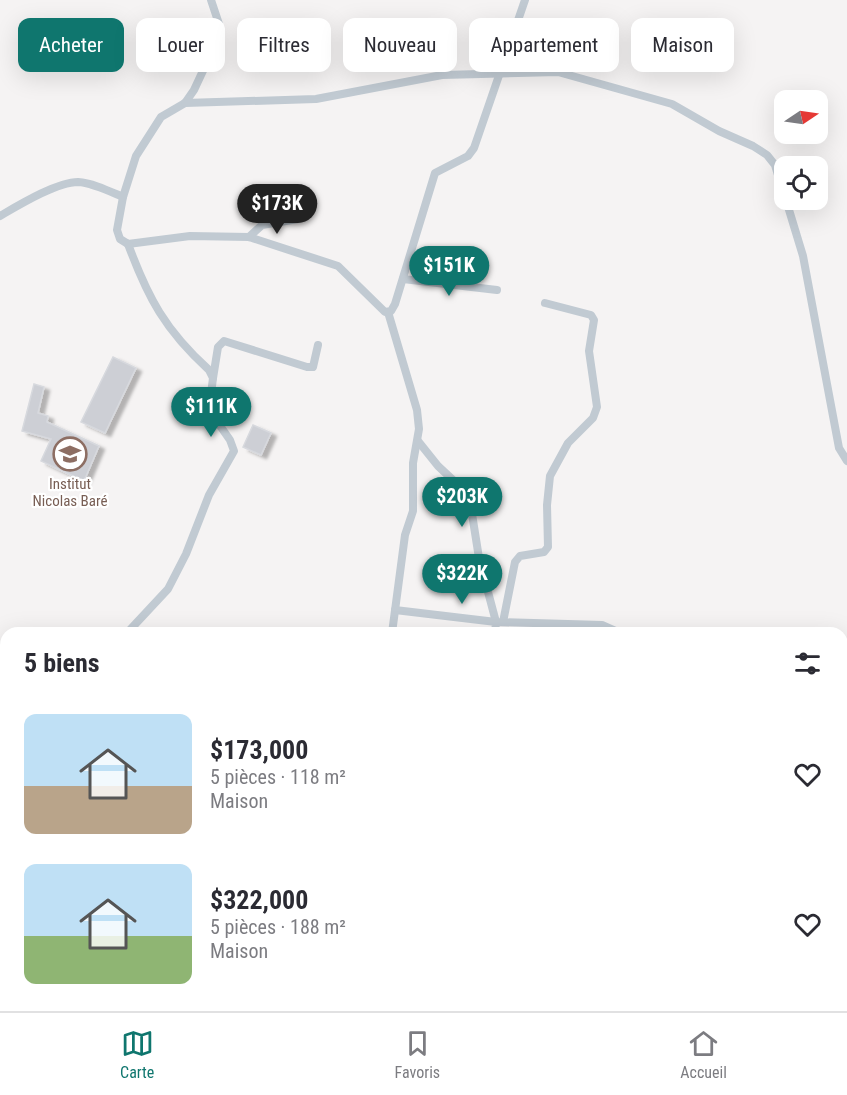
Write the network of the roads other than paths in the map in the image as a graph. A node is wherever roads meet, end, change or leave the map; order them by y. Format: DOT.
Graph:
graph roads {
  1 [pos="211,0"];
  2 [pos="525,0"];
  3 [pos="518,18"];
  4 [pos="499,72"];
  5 [pos="558,72"];
  6 [pos="185,103"];
  7 [pos="774,164"];
  8 [pos="123,197"];
  9 [pos="789,210"];
  10 [pos="0,216"];
  11 [pos="298,219"];
  12 [pos="249,237"];
  13 [pos="128,244"];
  14 [pos="403,279"];
  15 [pos="497,290"];
  16 [pos="545,303"];
  17 [pos="388,312"];
  18 [pos="318,345"];
  19 [pos="213,378"];
  20 [pos="418,441"];
  21 [pos="847,461"];
  22 [pos="395,610"];
  23 [pos="500,622"];
  24 [pos="133,627"];
  25 [pos="393,627"];
  26 [pos="498,627"];
  27 [pos="606,627"];
  1 -- 6 [label="street"];
  2 -- 3 [label="street"];
  4 -- 6 [label="street"];
  4 -- 14 [label="street"];
  5 -- 7 [label="street"];
  6 -- 8 [label="street"];
  8 -- 10 [label="street"];
  8 -- 13 [label="street"];
  9 -- 21 [label="street"];
  11 -- 12 [label="street"];
  12 -- 13 [label="street"];
  12 -- 17 [label="street"];
  13 -- 19 [label="street"];
  14 -- 15 [label="street"];
  14 -- 17 [label="street"];
  16 -- 23 [label="street"];
  17 -- 20 [label="street"];
  18 -- 19 [label="street"];
  19 -- 24 [label="street"];
  20 -- 22 [label="street"];
  20 -- 23 [label="street"];
  22 -- 23 [label="street"];
  22 -- 25 [label="street"];
  23 -- 26 [label="street"];
  23 -- 27 [label="street"];
}
